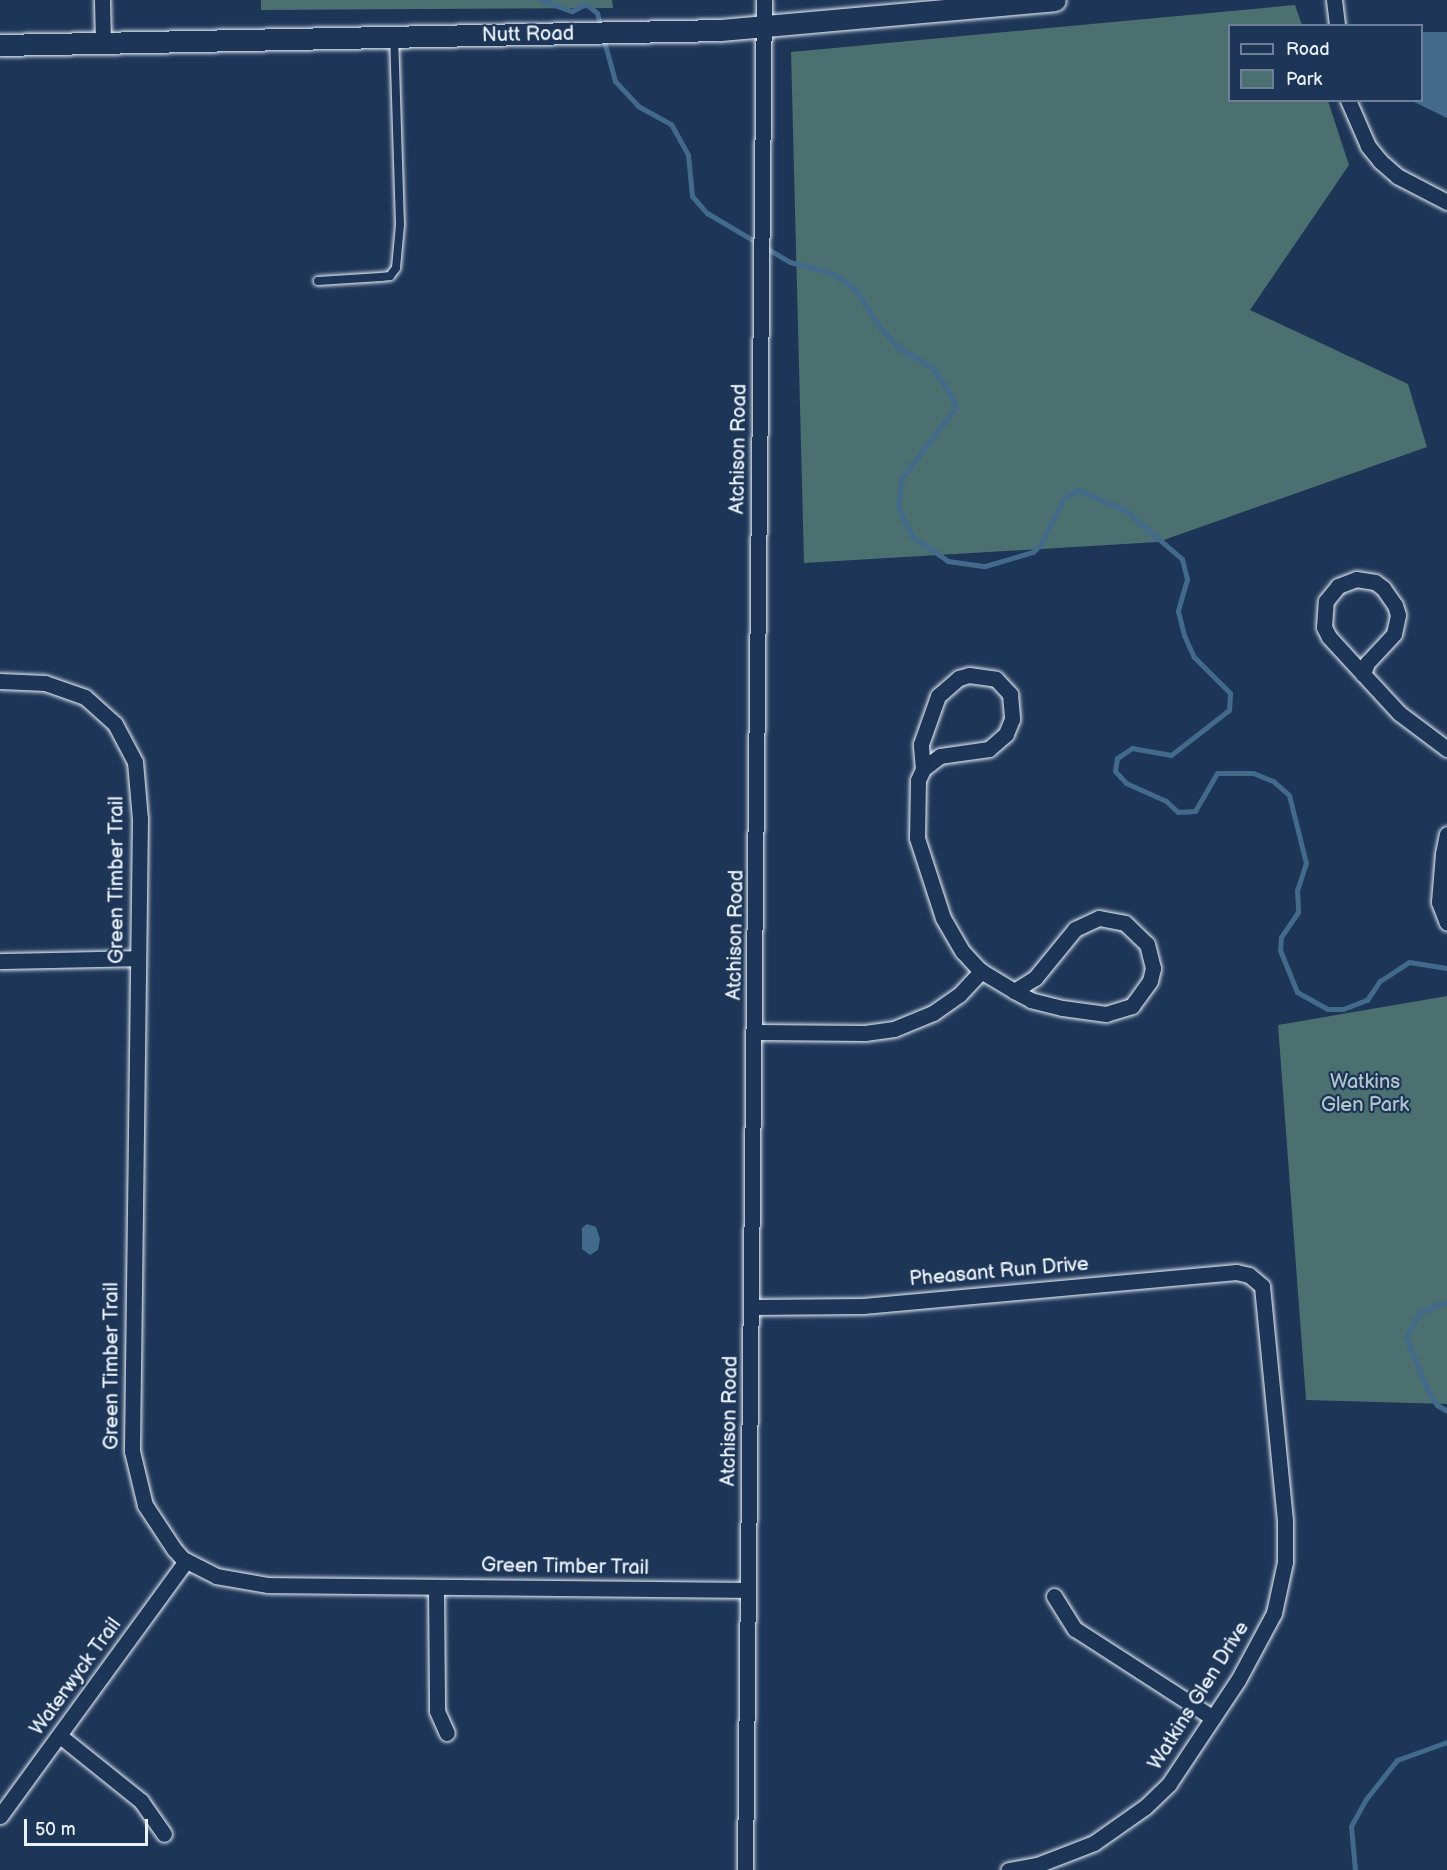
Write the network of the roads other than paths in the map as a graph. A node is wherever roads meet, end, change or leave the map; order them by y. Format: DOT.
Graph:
graph roads {
  1 [pos="102,0"];
  2 [pos="764,0"];
  3 [pos="1055,0"];
  4 [pos="1334,0"];
  5 [pos="1337,24"];
  6 [pos="764,28"];
  7 [pos="394,38"];
  8 [pos="103,43"];
  9 [pos="0,45"];
  10 [pos="1349,102"];
  11 [pos="1447,202"];
  12 [pos="318,280"];
  13 [pos="1363,674"];
  14 [pos="0,681"];
  15 [pos="1447,749"];
  16 [pos="923,769"];
  17 [pos="1447,834"];
  18 [pos="1445,855"];
  19 [pos="1447,923"];
  20 [pos="138,958"];
  21 [pos="0,961"];
  22 [pos="981,971"];
  23 [pos="1014,991"];
  24 [pos="756,1032"];
  25 [pos="1249,1275"];
  26 [pos="752,1307"];
  27 [pos="186,1561"];
  28 [pos="436,1587"];
  29 [pos="746,1590"];
  30 [pos="1054,1596"];
  31 [pos="1213,1718"];
  32 [pos="447,1733"];
  33 [pos="60,1736"];
  34 [pos="0,1816"];
  35 [pos="164,1834"];
  36 [pos="745,1870"];
  37 [pos="1008,1870"];
  1 -- 8 [label="street"];
  2 -- 6 [label="street, Atchison Road"];
  3 -- 6 [label="street, Nutt Road"];
  4 -- 5 [label="street"];
  6 -- 7 [label="street, Nutt Road"];
  6 -- 24 [label="street, Atchison Road"];
  7 -- 8 [label="street, Nutt Road"];
  7 -- 12 [label="lane"];
  8 -- 9 [label="street, Nutt Road"];
  10 -- 11 [label="street"];
  13 -- 13 [label="street"];
  13 -- 15 [label="street"];
  14 -- 20 [label="street, Green Timber Trail"];
  16 -- 16 [label="street"];
  16 -- 22 [label="street"];
  17 -- 18 [label="street"];
  18 -- 19 [label="street"];
  20 -- 21 [label="street"];
  20 -- 27 [label="street, Green Timber Trail"];
  22 -- 23 [label="street"];
  22 -- 24 [label="street"];
  23 -- 23 [label="street"];
  24 -- 26 [label="street, Atchison Road"];
  25 -- 26 [label="street, Pheasant Run Drive"];
  25 -- 31 [label="street, Watkins Glen Drive"];
  26 -- 29 [label="street, Atchison Road"];
  27 -- 28 [label="street, Green Timber Trail"];
  27 -- 33 [label="street, Waterwyck Trail"];
  28 -- 29 [label="street, Green Timber Trail"];
  28 -- 32 [label="street"];
  29 -- 36 [label="street, Atchison Road"];
  30 -- 31 [label="street"];
  31 -- 37 [label="street, Watkins Glen Drive"];
  33 -- 34 [label="street, Waterwyck Trail"];
  33 -- 35 [label="street"];
}
